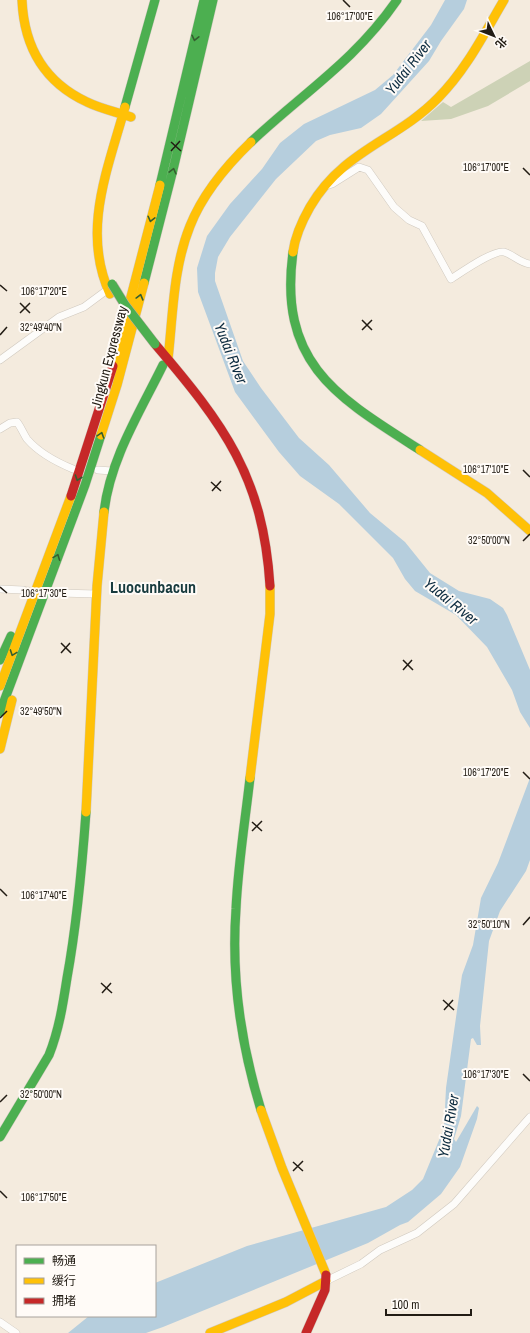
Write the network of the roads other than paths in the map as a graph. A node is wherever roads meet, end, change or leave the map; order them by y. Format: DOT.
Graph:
graph roads {
  1 [pos="22,0"];
  2 [pos="156,0"];
  3 [pos="163,0"];
  4 [pos="204,0"];
  5 [pos="213,0"];
  6 [pos="397,0"];
  7 [pos="504,0"];
  8 [pos="128,116"];
  9 [pos="322,186"];
  10 [pos="530,264"];
  11 [pos="110,289"];
  12 [pos="0,360"];
  13 [pos="166,362"];
  14 [pos="0,429"];
  15 [pos="73,469"];
  16 [pos="98,470"];
  17 [pos="112,471"];
  18 [pos="58,531"];
  19 [pos="530,531"];
  20 [pos="52,571"];
  21 [pos="0,589"];
  22 [pos="23,590"];
  23 [pos="58,593"];
  24 [pos="97,594"];
  25 [pos="0,660"];
  26 [pos="0,686"];
  27 [pos="0,712"];
  28 [pos="0,749"];
  29 [pos="530,1117"];
  30 [pos="0,1137"];
  31 [pos="323,1280"];
  32 [pos="0,1322"];
  33 [pos="16,1333"];
  34 [pos="210,1333"];
  35 [pos="227,1333"];
  36 [pos="306,1333"];
  1 -- 8 [label="main road"];
  2 -- 8 [label="main road"];
  3 -- 8 [label="main road"];
  4 -- 18 [label="main road, Jingkun Expressway, one-way"];
  20 -- 5 [label="main road, Jingkun Expressway, one-way"];
  6 -- 13 [label="main road"];
  7 -- 9 [label="main road"];
  8 -- 11 [label="main road"];
  9 -- 10 [label="street"];
  9 -- 19 [label="main road"];
  11 -- 12 [label="street"];
  11 -- 13 [label="main road"];
  13 -- 17 [label="main road"];
  13 -- 31 [label="main road"];
  14 -- 15 [label="street"];
  16 -- 17 [label="street"];
  17 -- 24 [label="main road"];
  18 -- 25 [label="main road"];
  18 -- 26 [label="main road, Jingkun Expressway, one-way"];
  20 -- 27 [label="main road, Jingkun Expressway"];
  20 -- 28 [label="main road"];
  21 -- 22 [label="street"];
  23 -- 24 [label="street"];
  24 -- 30 [label="main road"];
  29 -- 31 [label="street"];
  31 -- 34 [label="main road"];
  31 -- 35 [label="main road"];
  31 -- 36 [label="main road"];
  32 -- 33 [label="street"];
}
